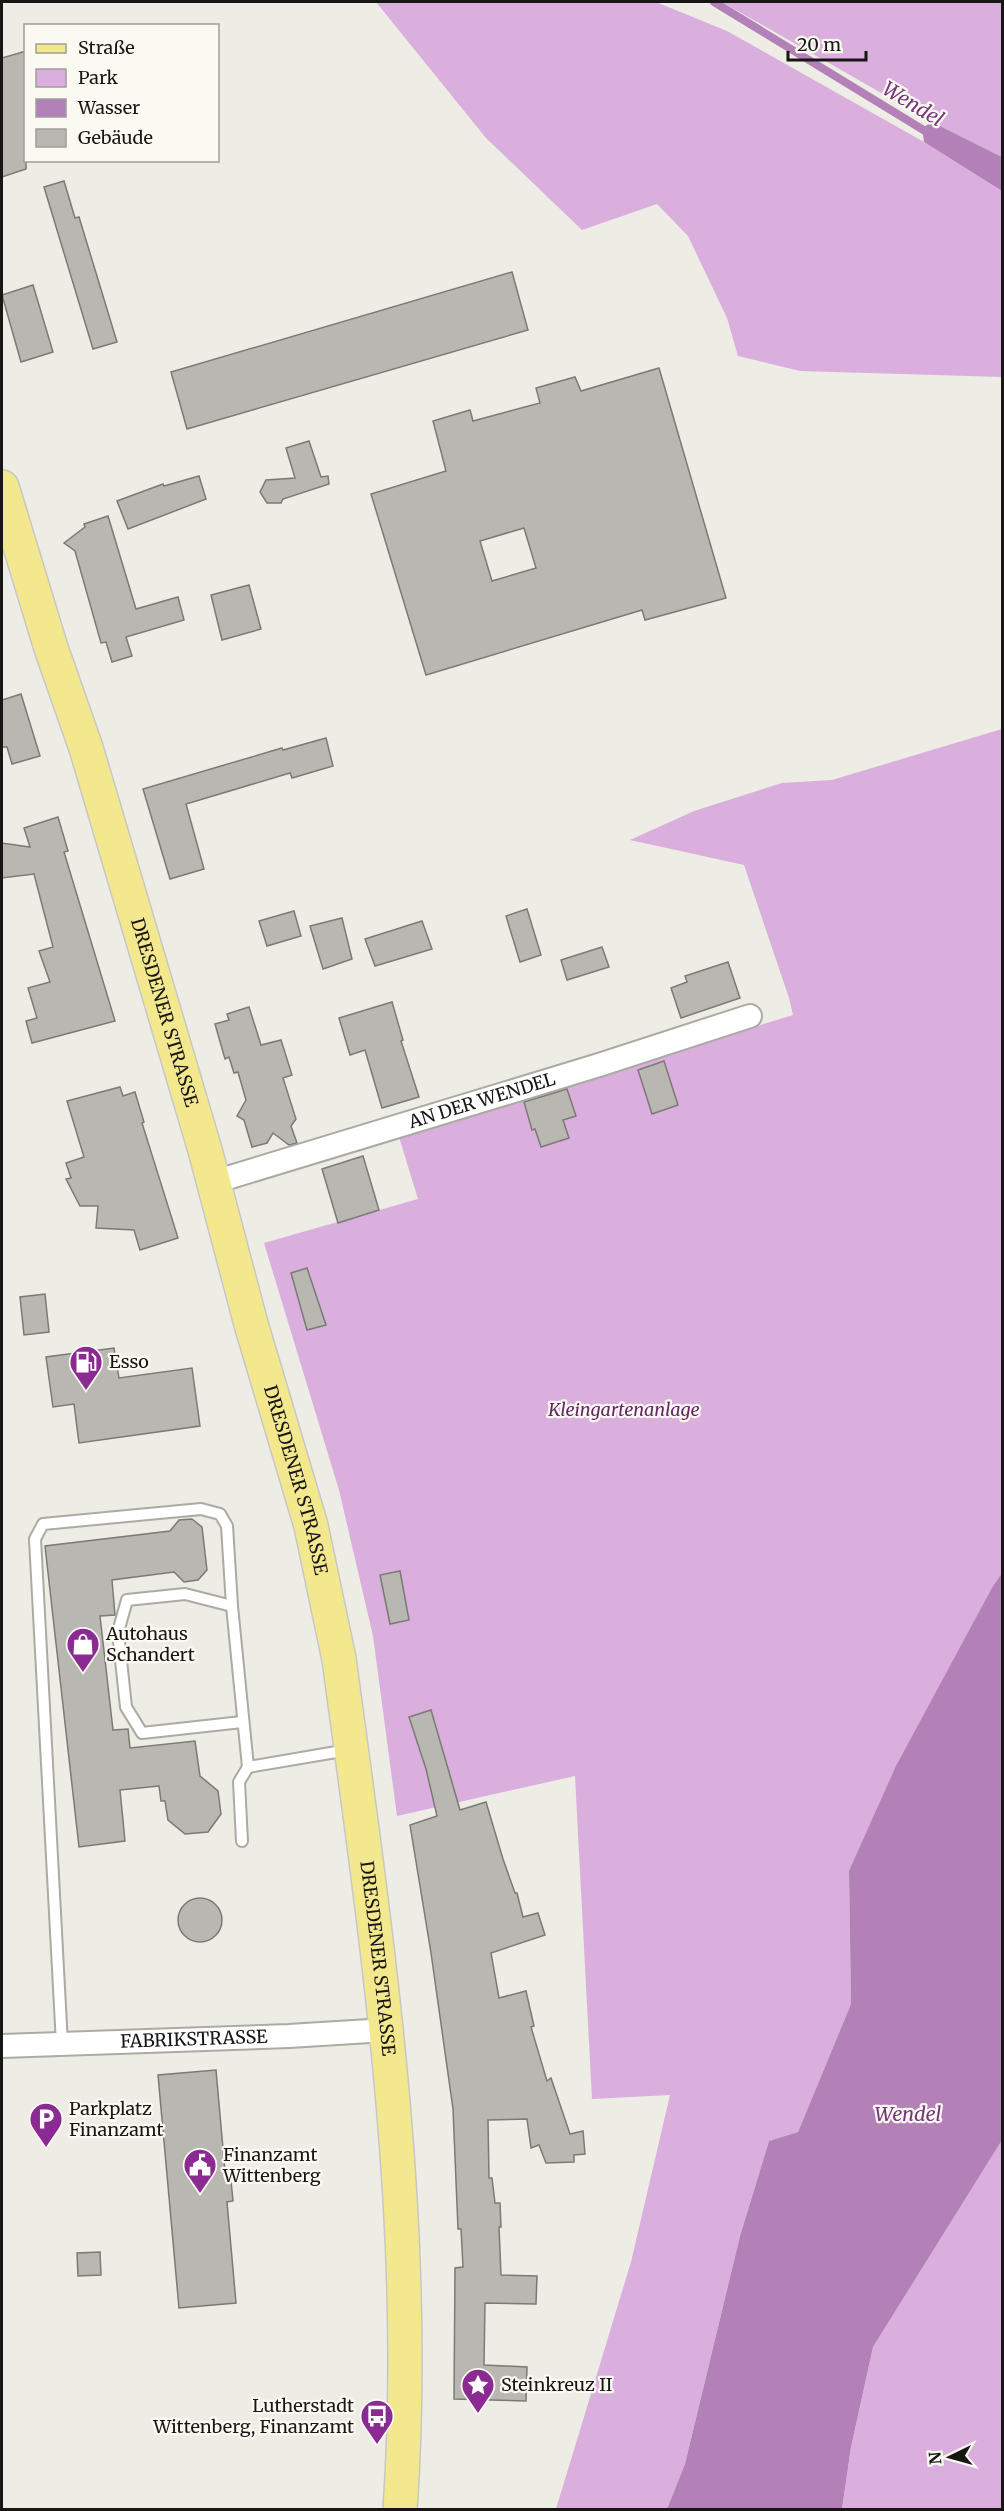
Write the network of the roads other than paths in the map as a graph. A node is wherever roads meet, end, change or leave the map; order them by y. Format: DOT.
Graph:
graph roads {
  1 [pos="2,487"];
  2 [pos="750,1016"];
  3 [pos="214,1182"];
  4 [pos="232,1606"];
  5 [pos="242,1722"];
  6 [pos="351,1750"];
  7 [pos="248,1767"];
  8 [pos="242,1841"];
  9 [pos="386,2030"];
  10 [pos="62,2044"];
  11 [pos="2,2046"];
  12 [pos="400,2510"];
  1 -- 3 [label="main road, DRESDENER STRASSE"];
  2 -- 3 [label="street, AN DER WENDEL"];
  3 -- 6 [label="main road, DRESDENER STRASSE"];
  4 -- 5 [label="lane"];
  4 -- 5 [label="lane"];
  4 -- 10 [label="lane"];
  5 -- 7 [label="lane"];
  6 -- 7 [label="lane"];
  6 -- 9 [label="main road, DRESDENER STRASSE"];
  7 -- 8 [label="lane"];
  9 -- 10 [label="street, FABRIKSTRASSE"];
  9 -- 12 [label="main road, DRESDENER STRASSE"];
  10 -- 11 [label="street, FABRIKSTRASSE"];
}
